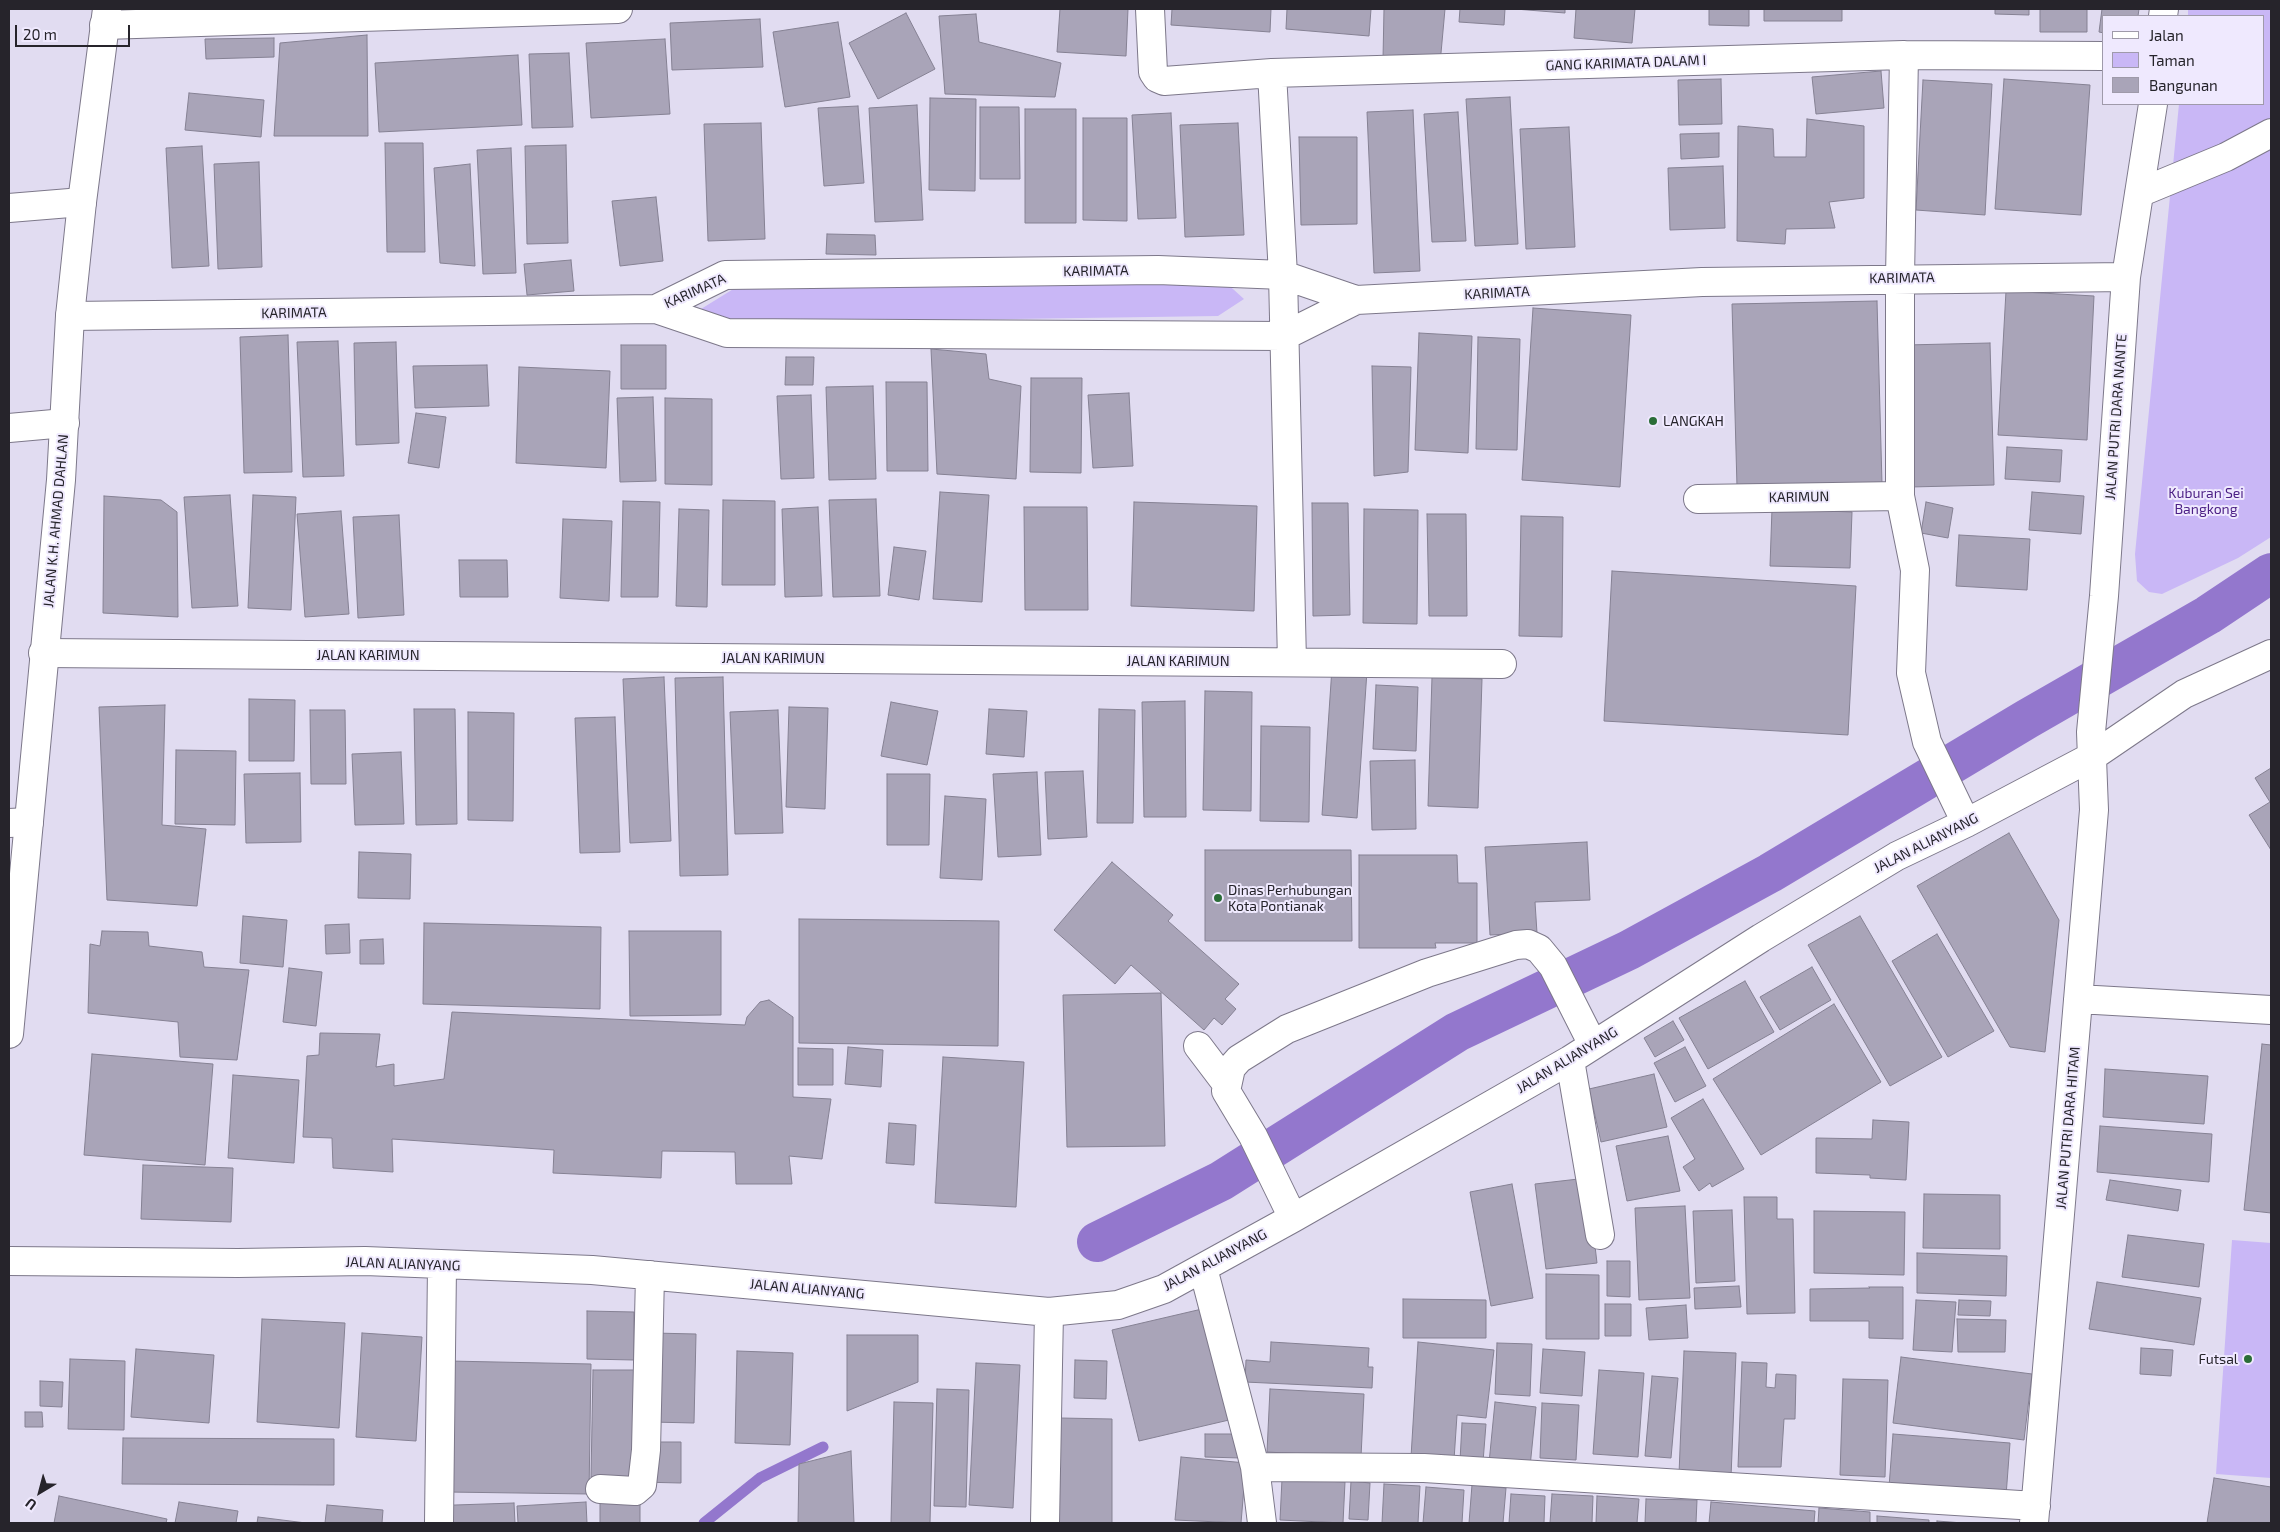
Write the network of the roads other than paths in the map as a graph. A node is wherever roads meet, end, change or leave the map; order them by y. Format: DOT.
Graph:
graph roads {
  1 [pos="618,9"];
  2 [pos="1150,9"];
  3 [pos="105,17"];
  4 [pos="1904,55"];
  5 [pos="2102,56"];
  6 [pos="1272,73"];
  7 [pos="2152,105"];
  8 [pos="2271,133"];
  9 [pos="2139,193"];
  10 [pos="82,202"];
  11 [pos="9,208"];
  12 [pos="1283,276"];
  13 [pos="2126,277"];
  14 [pos="1900,278"];
  15 [pos="1356,300"];
  16 [pos="656,309"];
  17 [pos="70,316"];
  18 [pos="1284,336"];
  19 [pos="65,423"];
  20 [pos="9,428"];
  21 [pos="1900,496"];
  22 [pos="1698,499"];
  23 [pos="43,653"];
  24 [pos="2271,654"];
  25 [pos="1292,662"];
  26 [pos="1502,664"];
  27 [pos="2092,744"];
  28 [pos="19,823"];
  29 [pos="1966,824"];
  30 [pos="12,978"];
  31 [pos="2078,998"];
  32 [pos="2271,1010"];
  33 [pos="9,1034"];
  34 [pos="1588,1034"];
  35 [pos="1198,1046"];
  36 [pos="1570,1060"];
  37 [pos="1226,1083"];
  38 [pos="1288,1207"];
  39 [pos="1600,1235"];
  40 [pos="9,1262"];
  41 [pos="442,1266"];
  42 [pos="1203,1268"];
  43 [pos="650,1275"];
  44 [pos="1049,1312"];
  45 [pos="1255,1467"];
  46 [pos="600,1489"];
  47 [pos="2035,1515"];
  48 [pos="439,1523"];
  49 [pos="1045,1523"];
  50 [pos="1262,1523"];
  1 -- 3 [label="street"];
  2 -- 6 [label="street, GANG KARIMATA DALAM I"];
  3 -- 10 [label="street, JALAN K.H. AHMAD DAHLAN"];
  4 -- 5 [label="street, GANG KARIMATA DALAM I"];
  4 -- 6 [label="street, GANG KARIMATA DALAM I"];
  4 -- 14 [label="street"];
  6 -- 12 [label="street"];
  7 -- 9 [label="street, JALAN PUTRI DARA NANTE"];
  8 -- 9 [label="street"];
  9 -- 13 [label="street, JALAN PUTRI DARA NANTE"];
  10 -- 11 [label="street"];
  10 -- 17 [label="street, JALAN K.H. AHMAD DAHLAN"];
  12 -- 15 [label="street, KARIMATA"];
  12 -- 16 [label="street, KARIMATA"];
  12 -- 18 [label="street"];
  13 -- 14 [label="street, KARIMATA"];
  13 -- 27 [label="street, JALAN PUTRI DARA NANTE"];
  14 -- 15 [label="street, KARIMATA"];
  14 -- 21 [label="street"];
  15 -- 18 [label="street"];
  16 -- 17 [label="street, KARIMATA"];
  16 -- 18 [label="street"];
  17 -- 19 [label="street, JALAN K.H. AHMAD DAHLAN"];
  18 -- 25 [label="street"];
  19 -- 20 [label="street"];
  19 -- 23 [label="street, JALAN K.H. AHMAD DAHLAN"];
  21 -- 22 [label="street, KARIMUN"];
  21 -- 29 [label="street"];
  23 -- 25 [label="street, JALAN KARIMUN"];
  23 -- 28 [label="street, JALAN K.H. AHMAD DAHLAN"];
  24 -- 27 [label="street, JALAN ALIANYANG"];
  25 -- 26 [label="street, JALAN KARIMUN"];
  27 -- 29 [label="street, JALAN ALIANYANG"];
  27 -- 31 [label="street, JALAN PUTRI DARA HITAM"];
  28 -- 30 [label="street, JALAN K.H. AHMAD DAHLAN"];
  29 -- 34 [label="street, JALAN ALIANYANG"];
  30 -- 33 [label="street, JALAN K.H. AHMAD DAHLAN"];
  31 -- 32 [label="street"];
  31 -- 47 [label="street, JALAN PUTRI DARA HITAM"];
  34 -- 36 [label="street, JALAN ALIANYANG"];
  34 -- 37 [label="street"];
  35 -- 37 [label="street"];
  36 -- 38 [label="street, JALAN ALIANYANG"];
  36 -- 39 [label="street"];
  37 -- 38 [label="street"];
  38 -- 42 [label="street, JALAN ALIANYANG"];
  40 -- 41 [label="street, JALAN ALIANYANG"];
  41 -- 43 [label="street, JALAN ALIANYANG"];
  41 -- 48 [label="street"];
  42 -- 44 [label="street, JALAN ALIANYANG"];
  42 -- 45 [label="street"];
  43 -- 44 [label="street, JALAN ALIANYANG"];
  43 -- 46 [label="street"];
  44 -- 49 [label="street"];
  45 -- 47 [label="street"];
  45 -- 50 [label="street"];
}
